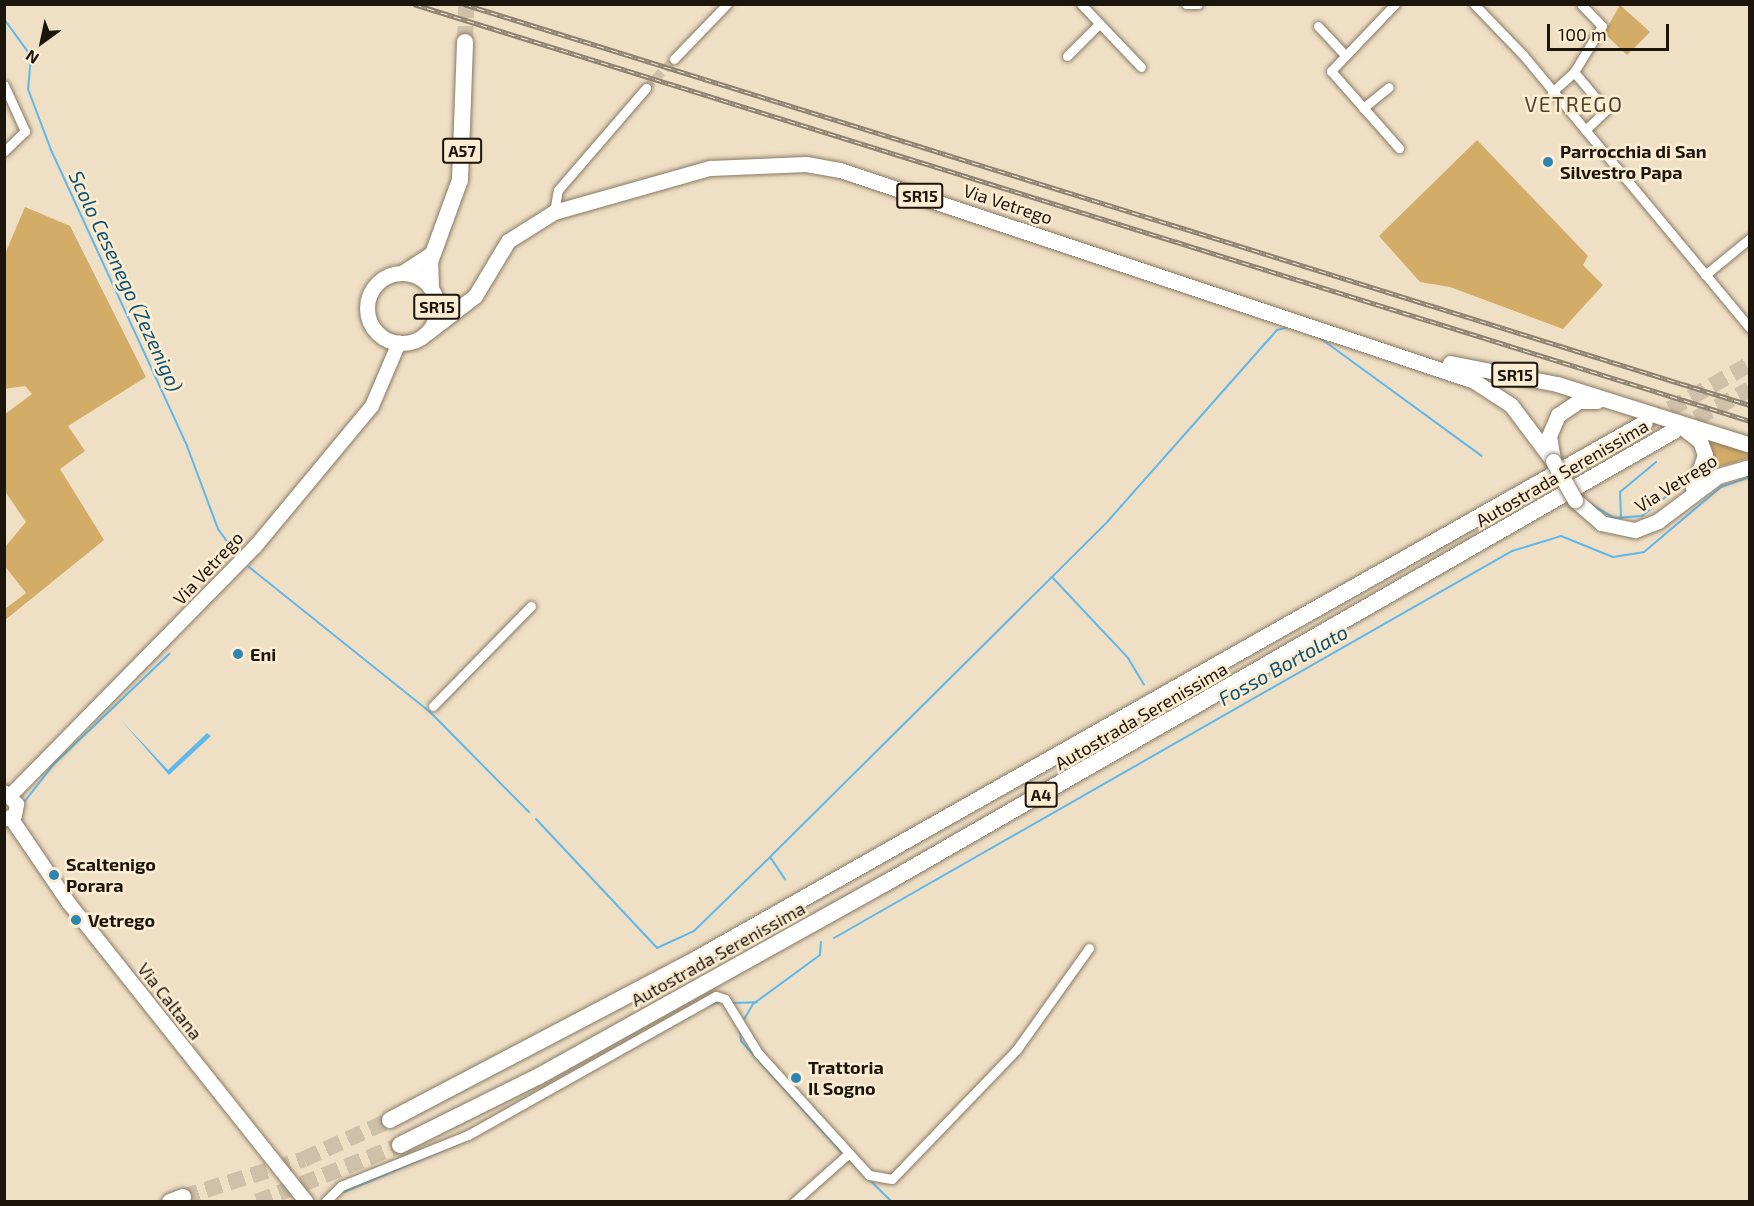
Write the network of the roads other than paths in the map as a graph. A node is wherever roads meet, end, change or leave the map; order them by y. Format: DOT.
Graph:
graph roads {
  1 [pos="727,4"];
  2 [pos="1081,4"];
  3 [pos="1186,4"];
  4 [pos="1198,4"];
  5 [pos="1395,4"];
  6 [pos="1474,4"];
  7 [pos="1581,4"];
  8 [pos="1100,24"];
  9 [pos="1318,26"];
  10 [pos="465,42"];
  11 [pos="1343,53"];
  12 [pos="1067,56"];
  13 [pos="674,59"];
  14 [pos="1141,67"];
  15 [pos="1574,72"];
  16 [pos="4,85"];
  17 [pos="1389,87"];
  18 [pos="646,88"];
  19 [pos="1552,92"];
  20 [pos="1363,108"];
  21 [pos="1585,129"];
  22 [pos="1400,148"];
  23 [pos="4,151"];
  24 [pos="554,212"];
  25 [pos="1749,238"];
  26 [pos="432,254"];
  27 [pos="404,273"];
  28 [pos="1705,275"];
  29 [pos="432,291"];
  30 [pos="463,306"];
  31 [pos="1749,328"];
  32 [pos="428,332"];
  33 [pos="399,343"];
  34 [pos="1409,355"];
  35 [pos="1619,405"];
  36 [pos="1646,423"];
  37 [pos="1670,425"];
  38 [pos="1749,445"];
  39 [pos="1553,461"];
  40 [pos="1749,467"];
  41 [pos="1686,497"];
  42 [pos="531,606"];
  43 [pos="433,706"];
  44 [pos="8,794"];
  45 [pos="8,819"];
  46 [pos="1089,948"];
  47 [pos="390,1120"];
  48 [pos="400,1145"];
  49 [pos="846,1156"];
  50 [pos="307,1202"];
  51 [pos="325,1202"];
  52 [pos="794,1202"];
  1 -- 13 [label="street"];
  2 -- 8 [label="street"];
  3 -- 4 [label="street"];
  5 -- 11 [label="street"];
  6 -- 19 [label="street"];
  7 -- 15 [label="street"];
  8 -- 12 [label="street"];
  8 -- 14 [label="street"];
  9 -- 11 [label="street"];
  10 -- 26 [label="highway, A57"];
  11 -- 20 [label="street"];
  15 -- 19 [label="street"];
  15 -- 21 [label="street"];
  16 -- 23 [label="street"];
  17 -- 20 [label="street"];
  18 -- 24 [label="street"];
  19 -- 21 [label="street"];
  20 -- 22 [label="street"];
  21 -- 28 [label="street"];
  24 -- 30 [label="main road, Via Vetrego / SR15"];
  24 -- 34 [label="main road, Via Vetrego / SR15"];
  25 -- 28 [label="street"];
  26 -- 27 [label="highway"];
  26 -- 29 [label="highway, A57"];
  27 -- 29 [label="main road, SR15"];
  27 -- 33 [label="main road, SR15"];
  28 -- 31 [label="street"];
  29 -- 30 [label="main road"];
  29 -- 32 [label="main road, SR15"];
  30 -- 32 [label="main road, Via Vetrego"];
  32 -- 33 [label="main road, Via Vetrego / SR15"];
  33 -- 44 [label="main road, Via Vetrego"];
  34 -- 35 [label="main road, Via Vetrego / SR15"];
  34 -- 39 [label="main road, Via Vetrego / SR15"];
  35 -- 37 [label="main road, Via Vetrego / SR15"];
  35 -- 39 [label="main road, SR15"];
  36 -- 47 [label="highway, Autostrada Serenissima / A4"];
  37 -- 38 [label="main road, Via Vetrego / SR15"];
  37 -- 41 [label="main road, SR15"];
  37 -- 48 [label="highway, Autostrada Serenissima / A4"];
  39 -- 41 [label="main road, Via Vetrego / SR15, bridge"];
  40 -- 41 [label="main road, Via Vetrego / SR15"];
  42 -- 43 [label="street"];
  44 -- 45 [label="main road, Via Caltana"];
  45 -- 50 [label="main road, Via Caltana"];
  46 -- 49 [label="street"];
  49 -- 51 [label="street"];
  49 -- 52 [label="street"];
}
